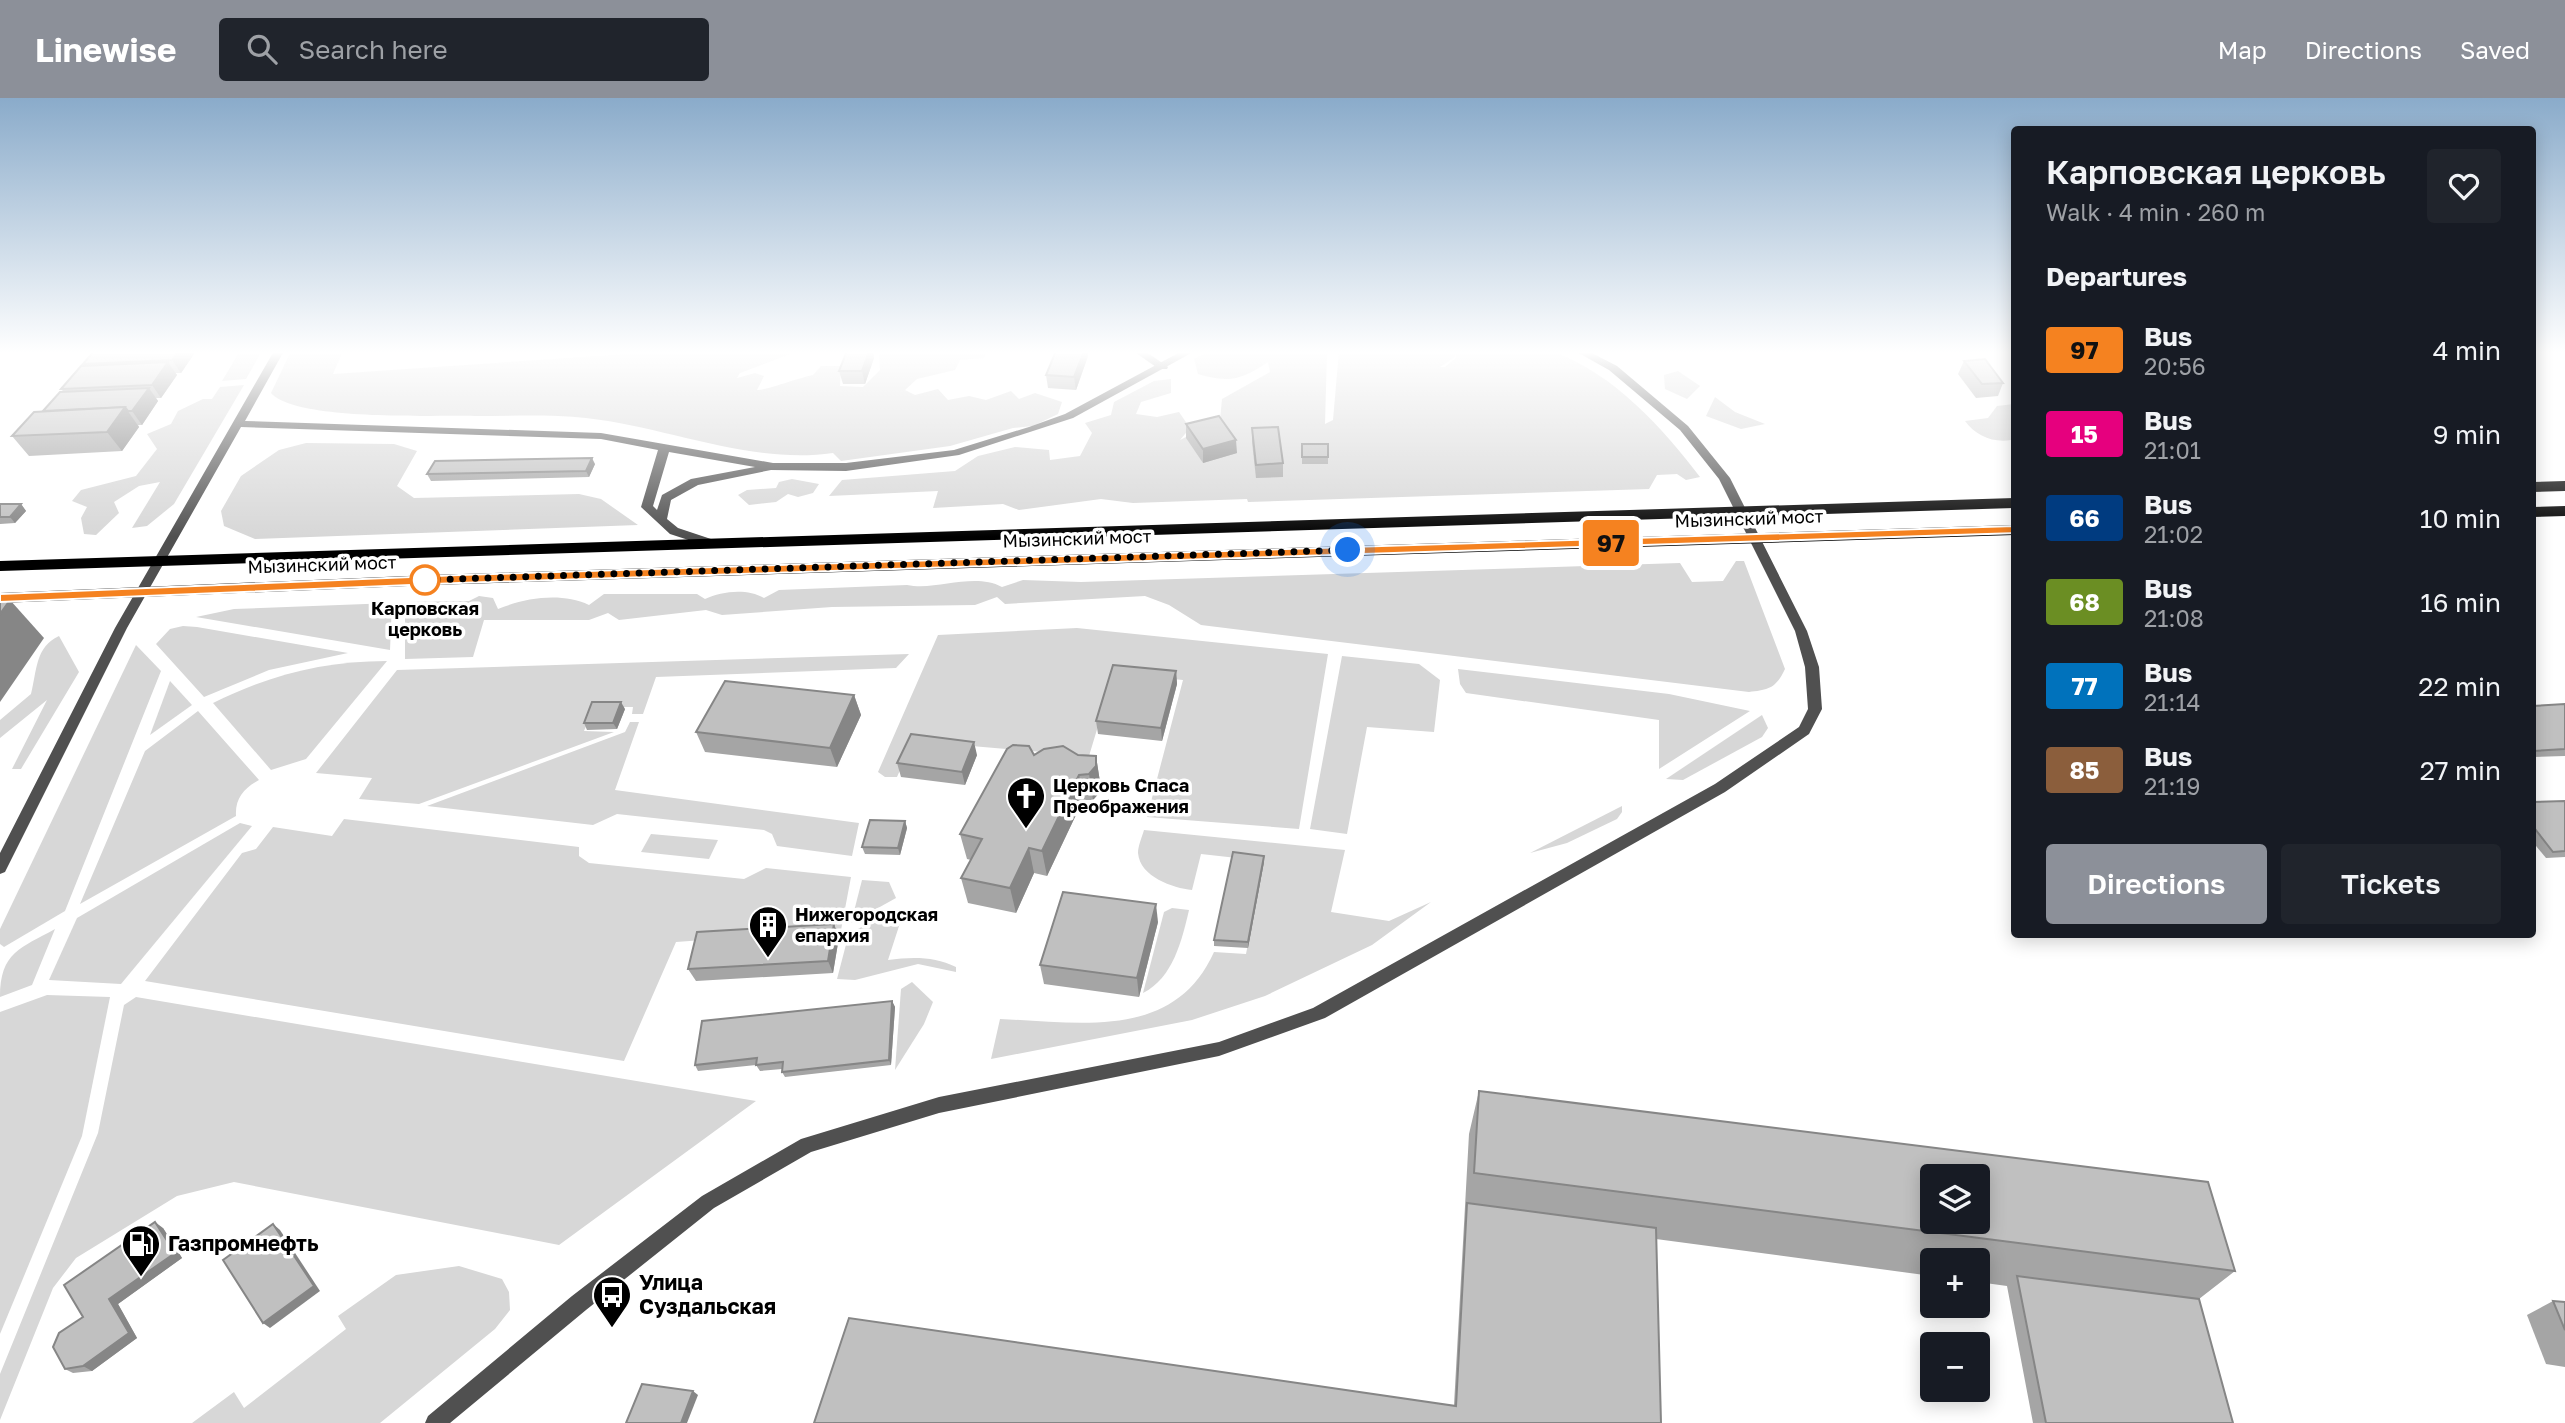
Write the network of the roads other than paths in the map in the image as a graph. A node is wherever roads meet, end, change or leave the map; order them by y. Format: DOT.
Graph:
graph roads {
  1 [pos="245,413"];
  2 [pos="1075,413"];
  3 [pos="1666,413"];
  4 [pos="239,424"];
  5 [pos="665,447"];
  6 [pos="773,467"];
  7 [pos="2565,486"];
  8 [pos="2536,487"];
  9 [pos="2011,503"];
  10 [pos="2565,511"];
  11 [pos="2536,512"];
  12 [pos="661,520"];
  13 [pos="2011,530"];
  14 [pos="715,545"];
  15 [pos="160,562"];
  16 [pos="0,566"];
  17 [pos="142,592"];
  18 [pos="0,598"];
  19 [pos="0,868"];
  20 [pos="435,1423"];
  1 -- 4 [label="street"];
  2 -- 6 [label="street"];
  3 -- 20 [label="street"];
  4 -- 5 [label="street"];
  4 -- 15 [label="street"];
  5 -- 6 [label="street"];
  5 -- 12 [label="street"];
  6 -- 12 [label="street"];
  7 -- 8 [label="main road"];
  9 -- 14 [label="main road, Мызинский мост"];
  10 -- 11 [label="main road"];
  12 -- 14 [label="street"];
  13 -- 17 [label="main road, Мызинский мост"];
  14 -- 15 [label="main road, Мызинский мост"];
  15 -- 16 [label="main road, Мызинский мост"];
  15 -- 17 [label="street"];
  17 -- 18 [label="main road, Мызинский мост"];
  17 -- 19 [label="street"];
}
